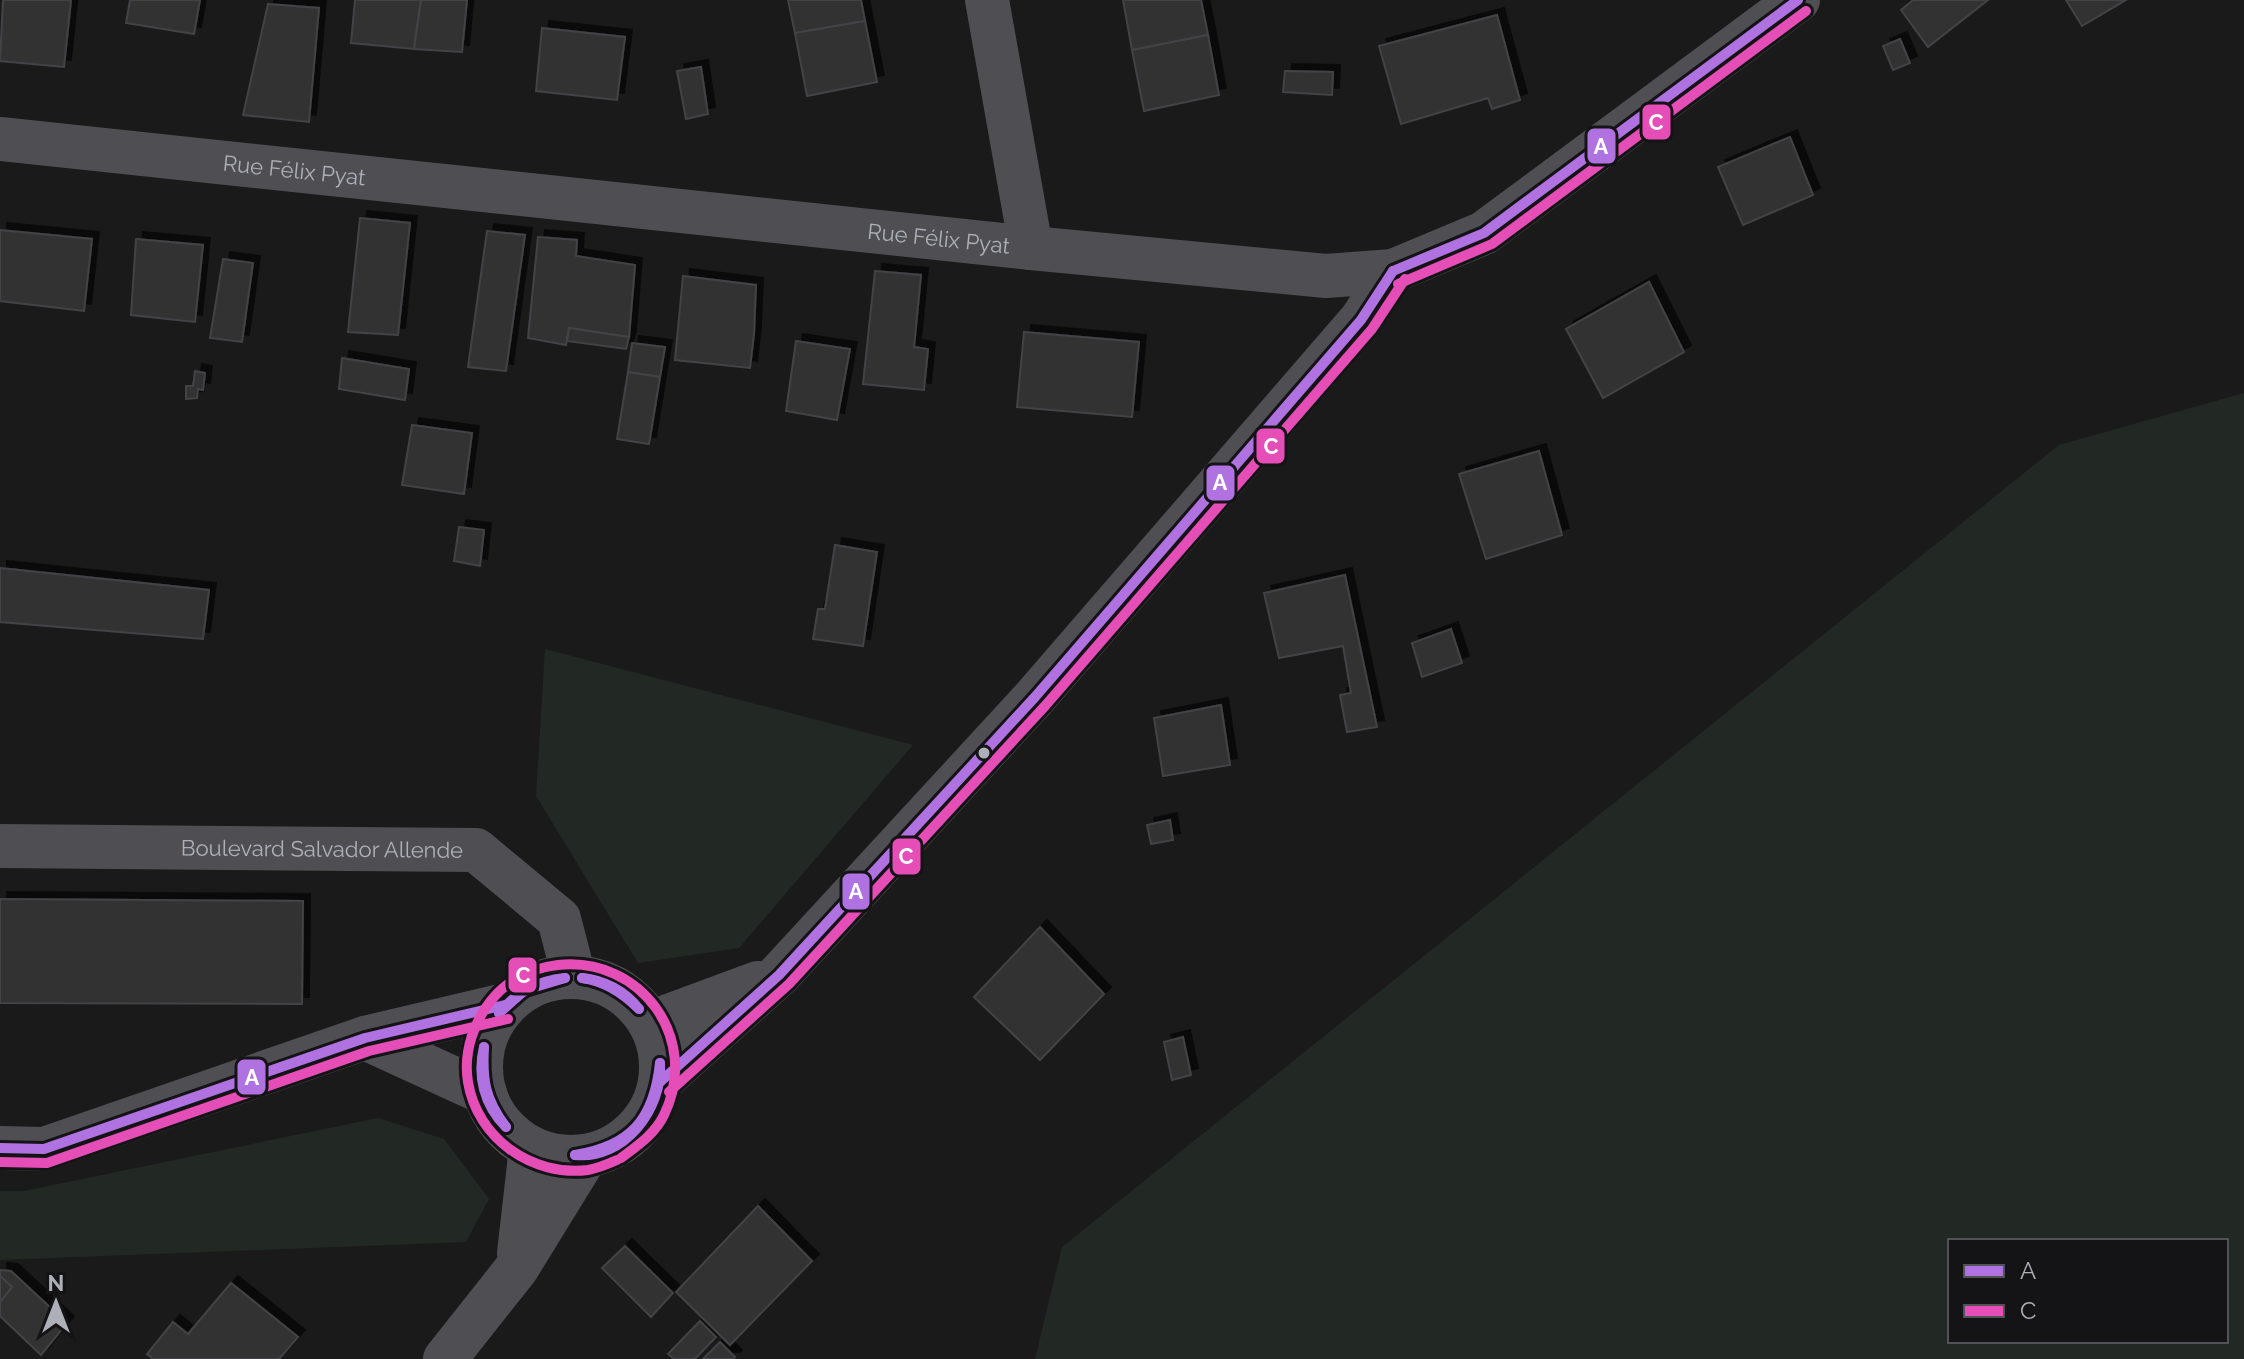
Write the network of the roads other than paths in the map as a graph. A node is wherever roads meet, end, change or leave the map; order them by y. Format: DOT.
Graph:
graph roads {
  1 [pos="987,0"];
  2 [pos="1798,0"];
  3 [pos="0,139"];
  4 [pos="1031,248"];
  5 [pos="1393,271"];
  6 [pos="0,846"];
  7 [pos="779,975"];
  8 [pos="574,977"];
  9 [pos="505,1005"];
  10 [pos="650,1023"];
  11 [pos="365,1038"];
  12 [pos="660,1082"];
  13 [pos="485,1093"];
  14 [pos="0,1148"];
  15 [pos="531,1148"];
  16 [pos="586,1156"];
  17 [pos="517,1268"];
  18 [pos="445,1359"];
  1 -- 4 [label="street"];
  2 -- 5 [label="street, Rue Félix Pyat"];
  3 -- 4 [label="street, Rue Félix Pyat"];
  4 -- 5 [label="street, Rue Félix Pyat"];
  5 -- 7 [label="street"];
  6 -- 8 [label="street, Boulevard Salvador Allende"];
  7 -- 10 [label="street"];
  7 -- 12 [label="street"];
  8 -- 9 [label="street"];
  8 -- 10 [label="street"];
  9 -- 11 [label="street"];
  9 -- 13 [label="street"];
  10 -- 12 [label="street"];
  11 -- 13 [label="street"];
  11 -- 14 [label="street"];
  12 -- 16 [label="street"];
  13 -- 15 [label="street"];
  15 -- 16 [label="street"];
  15 -- 17 [label="street"];
  16 -- 17 [label="street"];
  17 -- 18 [label="street"];
}
